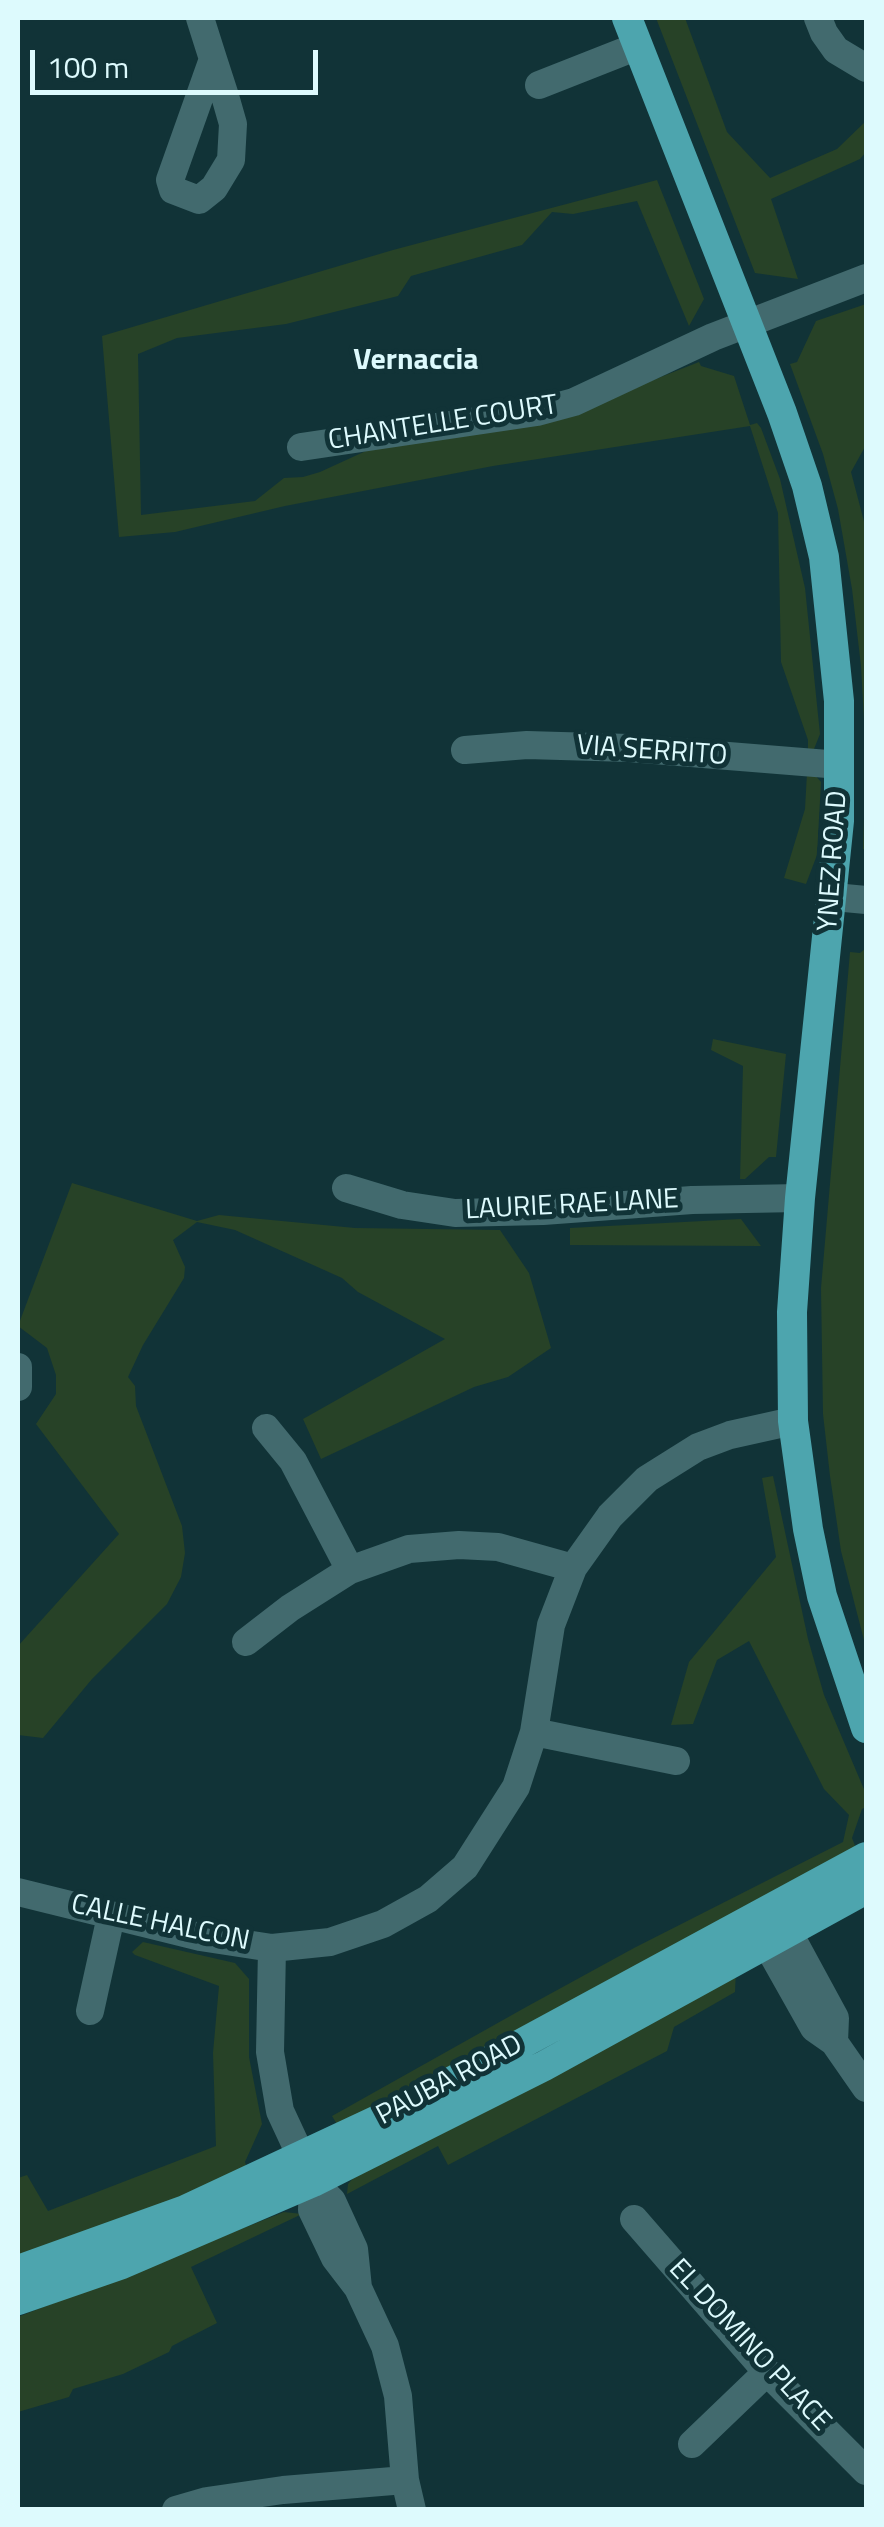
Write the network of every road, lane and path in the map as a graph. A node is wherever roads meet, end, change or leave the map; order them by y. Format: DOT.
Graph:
graph roads {
  1 [pos="200,18"];
  2 [pos="627,18"];
  3 [pos="818,18"];
  4 [pos="638,46"];
  5 [pos="214,59"];
  6 [pos="866,68"];
  7 [pos="539,85"];
  8 [pos="866,278"];
  9 [pos="748,324"];
  10 [pos="301,447"];
  11 [pos="465,750"];
  12 [pos="840,765"];
  13 [pos="834,898"];
  14 [pos="866,900"];
  15 [pos="346,1188"];
  16 [pos="800,1198"];
  17 [pos="18,1368"];
  18 [pos="18,1387"];
  19 [pos="792,1421"];
  20 [pos="266,1428"];
  21 [pos="573,1568"];
  22 [pos="350,1570"];
  23 [pos="246,1642"];
  24 [pos="866,1728"];
  25 [pos="534,1732"];
  26 [pos="676,1761"];
  27 [pos="866,1857"];
  28 [pos="866,1889"];
  29 [pos="18,1892"];
  30 [pos="111,1916"];
  31 [pos="771,1926"];
  32 [pos="272,1948"];
  33 [pos="90,2011"];
  34 [pos="866,2088"];
  35 [pos="307,2170"];
  36 [pos="634,2220"];
  37 [pos="18,2270"];
  38 [pos="18,2300"];
  39 [pos="768,2372"];
  40 [pos="692,2444"];
  41 [pos="866,2471"];
  42 [pos="406,2480"];
  43 [pos="176,2510"];
  44 [pos="412,2510"];
  1 -- 5 [label="street"];
  2 -- 4 [label="main road, YNEZ ROAD"];
  3 -- 6 [label="street"];
  4 -- 7 [label="street"];
  4 -- 9 [label="main road, YNEZ ROAD"];
  8 -- 9 [label="street, CHANTELLE COURT"];
  9 -- 10 [label="street, CHANTELLE COURT"];
  9 -- 12 [label="main road, YNEZ ROAD"];
  11 -- 12 [label="street, VIA SERRITO"];
  12 -- 13 [label="main road, YNEZ ROAD"];
  13 -- 14 [label="street"];
  13 -- 16 [label="main road, YNEZ ROAD"];
  15 -- 16 [label="street, LAURIE RAE LANE"];
  16 -- 19 [label="main road, YNEZ ROAD"];
  17 -- 18 [label="street"];
  19 -- 21 [label="street, CALLE HALCON"];
  19 -- 24 [label="main road, YNEZ ROAD"];
  20 -- 22 [label="street"];
  21 -- 22 [label="street"];
  21 -- 25 [label="street, CALLE HALCON"];
  22 -- 23 [label="street"];
  25 -- 26 [label="street"];
  25 -- 32 [label="street, CALLE HALCON"];
  27 -- 31 [label="main road, PAUBA ROAD"];
  28 -- 31 [label="main road, PAUBA ROAD"];
  29 -- 30 [label="street, CALLE HALCON"];
  30 -- 32 [label="street, CALLE HALCON"];
  30 -- 33 [label="street"];
  31 -- 34 [label="street"];
  31 -- 35 [label="main road, PAUBA ROAD"];
  32 -- 35 [label="street"];
  35 -- 37 [label="main road, PAUBA ROAD"];
  35 -- 38 [label="main road, PAUBA ROAD"];
  35 -- 42 [label="street"];
  36 -- 39 [label="street, EL DOMINO PLACE"];
  39 -- 40 [label="street"];
  39 -- 41 [label="street, EL DOMINO PLACE"];
  42 -- 43 [label="street"];
  42 -- 44 [label="street"];
}
